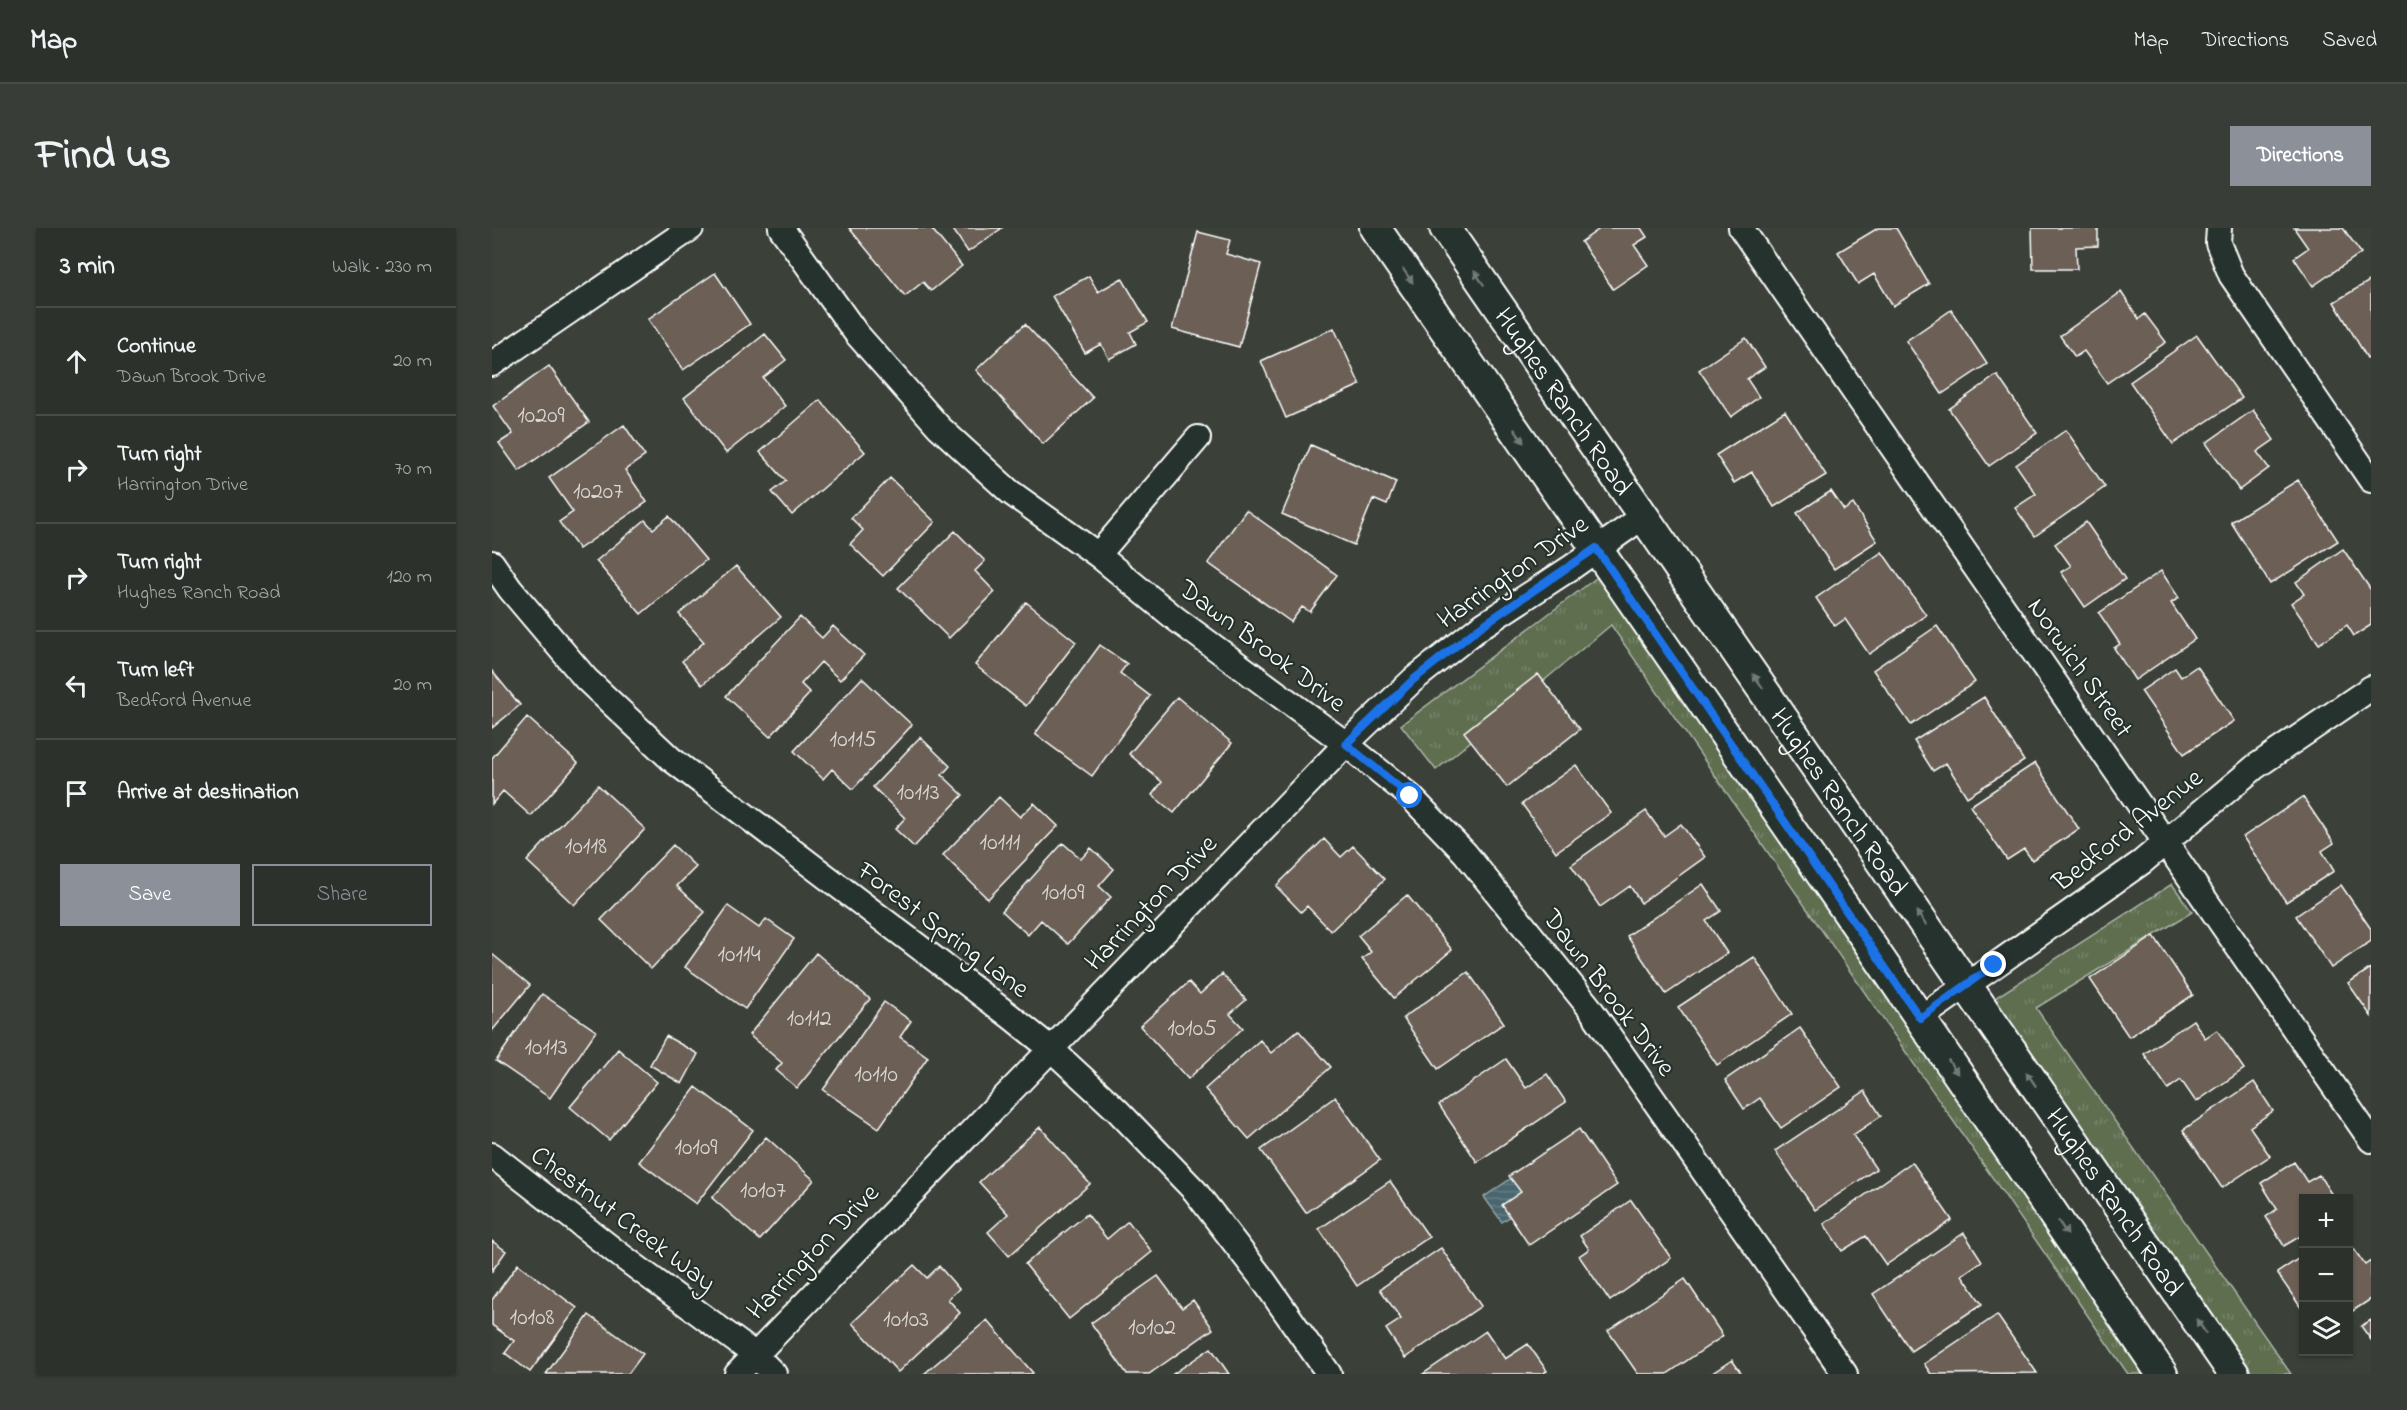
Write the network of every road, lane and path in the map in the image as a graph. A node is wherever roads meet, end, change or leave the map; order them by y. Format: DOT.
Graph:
graph roads {
  1 [pos="691,228"];
  2 [pos="781,228"];
  3 [pos="1374,228"];
  4 [pos="1445,228"];
  5 [pos="1741,228"];
  6 [pos="2219,228"];
  7 [pos="492,364"];
  8 [pos="1198,438"];
  9 [pos="2371,480"];
  10 [pos="1644,516"];
  11 [pos="1596,548"];
  12 [pos="1098,555"];
  13 [pos="492,562"];
  14 [pos="2371,688"];
  15 [pos="1346,744"];
  16 [pos="2166,842"];
  17 [pos="1968,986"];
  18 [pos="1920,1018"];
  19 [pos="1050,1048"];
  20 [pos="2371,1140"];
  21 [pos="492,1155"];
  22 [pos="754,1354"];
  23 [pos="737,1374"];
  24 [pos="774,1374"];
  25 [pos="1329,1374"];
  26 [pos="1845,1374"];
  27 [pos="2162,1374"];
  28 [pos="2234,1374"];
  1 -- 7 [label="street"];
  2 -- 12 [label="street, Dawn Brook Drive"];
  3 -- 11 [label="street, Hughes Ranch Road, one-way"];
  10 -- 4 [label="street, Hughes Ranch Road, one-way"];
  5 -- 16 [label="street, Norwich Street"];
  6 -- 9 [label="street"];
  8 -- 12 [label="street"];
  10 -- 11 [label="street, Harrington Drive"];
  17 -- 10 [label="street, Hughes Ranch Road, one-way"];
  11 -- 15 [label="street, Harrington Drive"];
  11 -- 18 [label="street, Hughes Ranch Road"];
  12 -- 15 [label="street, Dawn Brook Drive"];
  13 -- 19 [label="street, Forest Spring Lane"];
  14 -- 16 [label="street, Bedford Avenue"];
  15 -- 19 [label="street, Harrington Drive"];
  15 -- 26 [label="street, Dawn Brook Drive"];
  16 -- 17 [label="street, Bedford Avenue"];
  16 -- 20 [label="street, Norwich Street"];
  17 -- 18 [label="street, Bedford Avenue"];
  28 -- 17 [label="street, Hughes Ranch Road, one-way"];
  18 -- 27 [label="street, Hughes Ranch Road, one-way"];
  19 -- 22 [label="street, Harrington Drive"];
  19 -- 25 [label="street, Forest Spring Lane"];
  21 -- 22 [label="street, Chestnut Creek Way"];
  22 -- 23 [label="street, Harrington Drive"];
  22 -- 24 [label="street, Chestnut Creek Way"];
}
